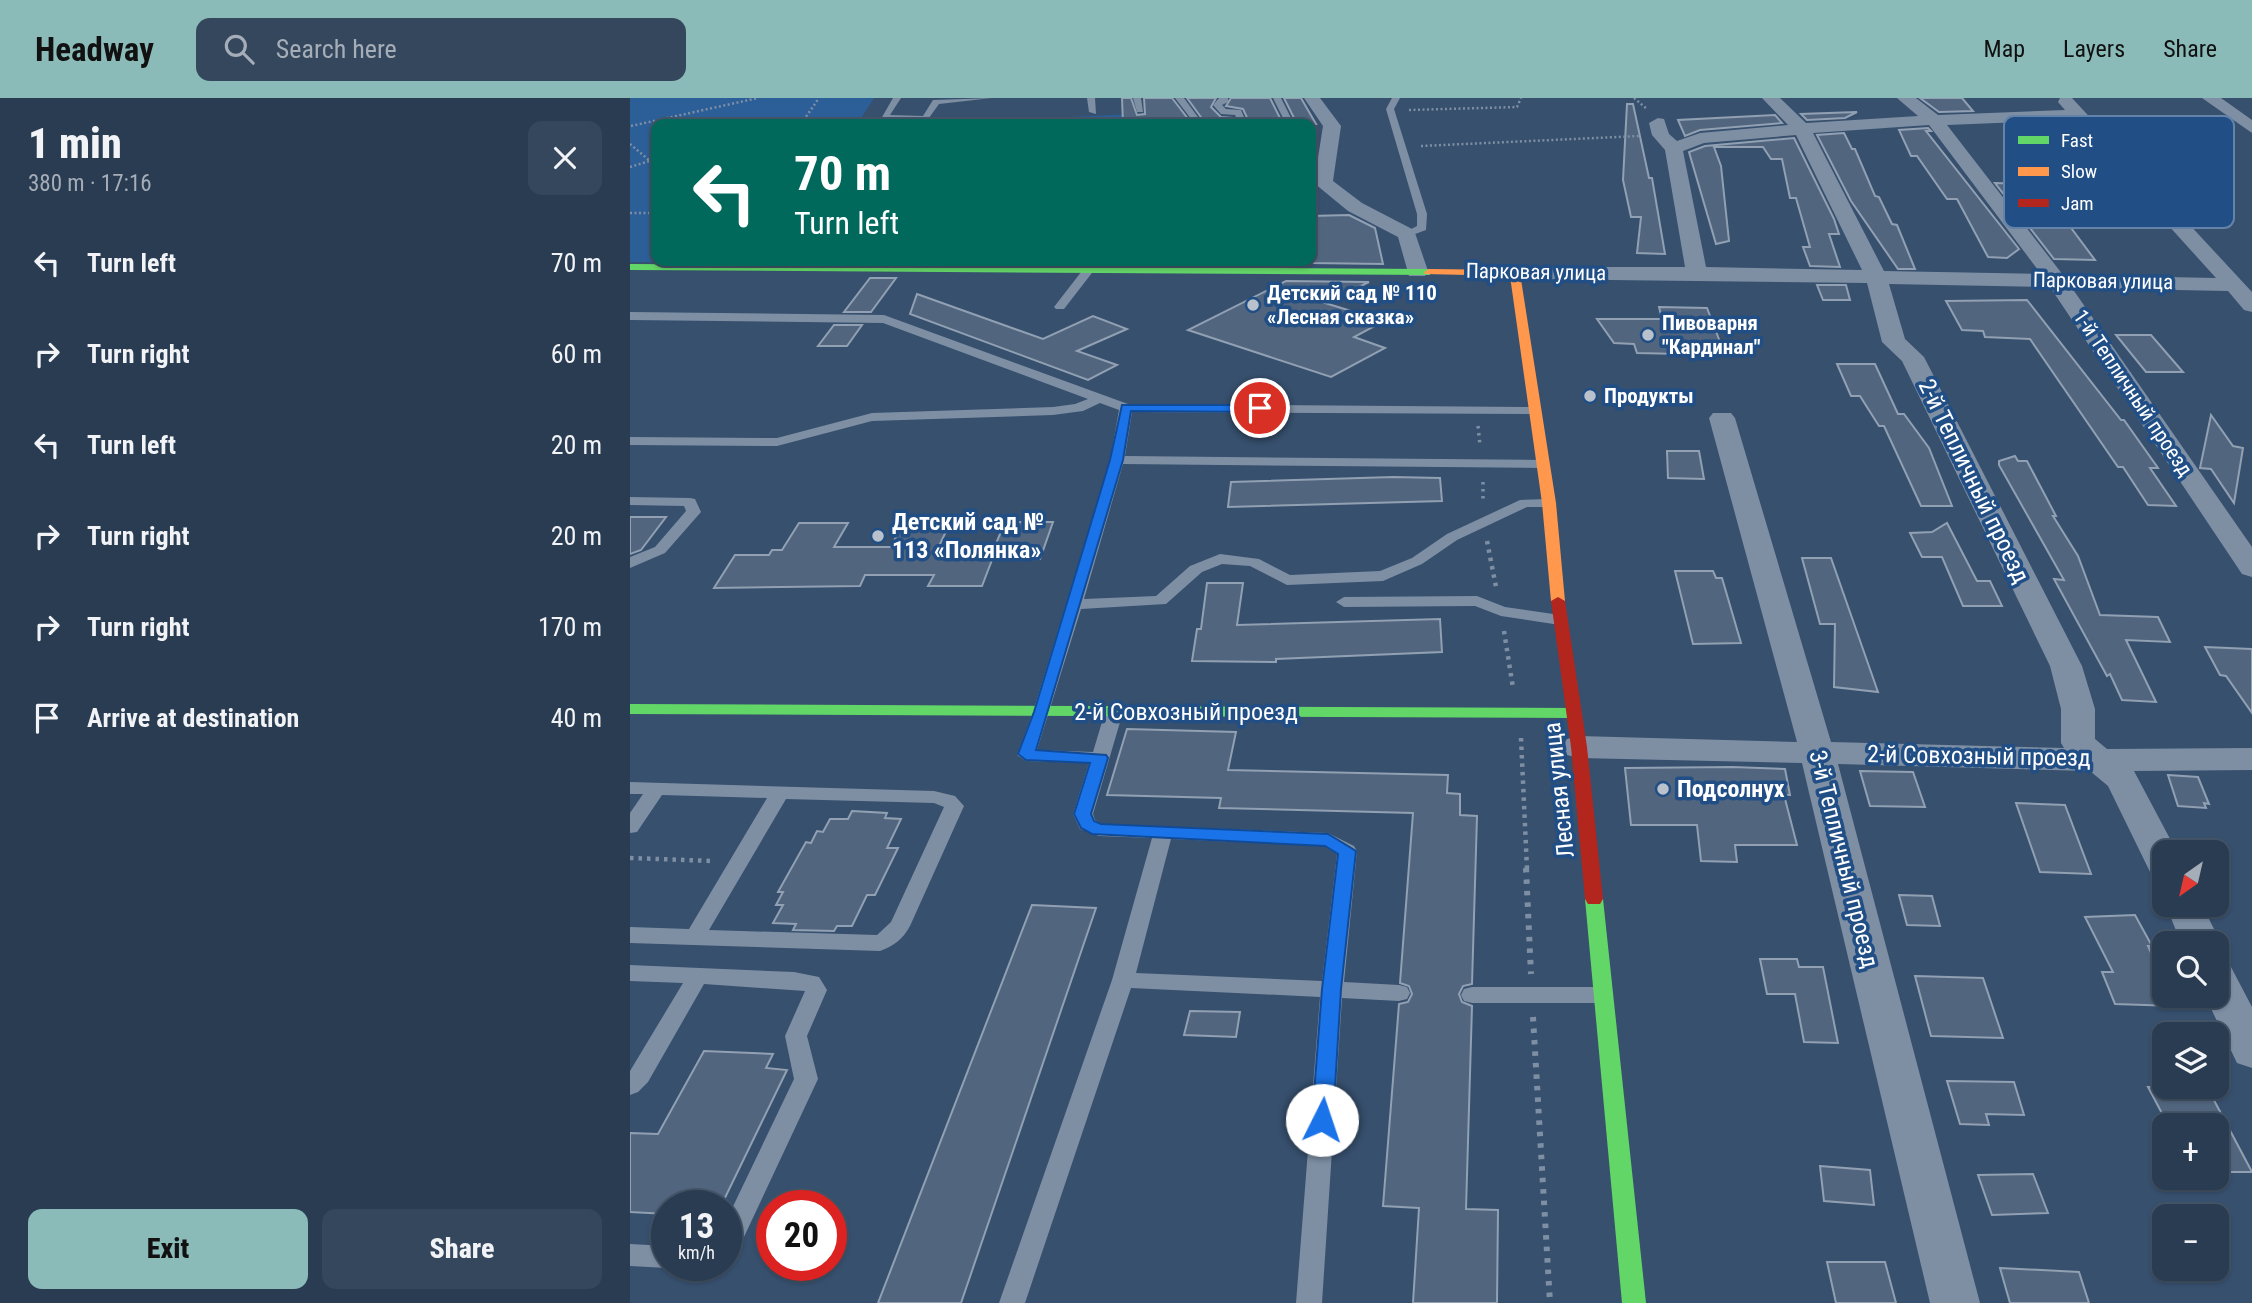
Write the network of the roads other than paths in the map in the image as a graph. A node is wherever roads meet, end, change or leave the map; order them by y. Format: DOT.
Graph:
graph roads {
  1 [pos="897,98"];
  2 [pos="976,98"];
  3 [pos="988,98"];
  4 [pos="1091,98"];
  5 [pos="1137,98"];
  6 [pos="1179,98"];
  7 [pos="1223,98"];
  8 [pos="1277,98"];
  9 [pos="1312,98"];
  10 [pos="1396,98"];
  11 [pos="1770,98"];
  12 [pos="1905,98"];
  13 [pos="2062,98"];
  14 [pos="2210,98"];
  15 [pos="1140,110"];
  16 [pos="1093,112"];
  17 [pos="2081,115"];
  18 [pos="2052,116"];
  19 [pos="2004,118"];
  20 [pos="1195,119"];
  21 [pos="1241,119"];
  22 [pos="1288,119"];
  23 [pos="1934,120"];
  24 [pos="2252,128"];
  25 [pos="1802,130"];
  26 [pos="2004,212"];
  27 [pos="2016,228"];
  28 [pos="2181,228"];
  29 [pos="1407,234"];
  30 [pos="688,266"];
  31 [pos="918,266"];
  32 [pos="630,267"];
  33 [pos="1089,269"];
  34 [pos="1417,271"];
  35 [pos="1515,273"];
  36 [pos="1697,273"];
  37 [pos="1876,276"];
  38 [pos="2056,280"];
  39 [pos="2232,285"];
  40 [pos="2252,305"];
  41 [pos="1060,307"];
  42 [pos="630,316"];
  43 [pos="1101,398"];
  44 [pos="1126,408"];
  45 [pos="1535,410"];
  46 [pos="1722,418"];
  47 [pos="630,441"];
  48 [pos="1117,460"];
  49 [pos="1543,464"];
  50 [pos="630,501"];
  51 [pos="1549,503"];
  52 [pos="630,564"];
  53 [pos="2252,568"];
  54 [pos="1344,602"];
  55 [pos="1074,604"];
  56 [pos="1560,620"];
  57 [pos="630,709"];
  58 [pos="1042,712"];
  59 [pos="1114,712"];
  60 [pos="1574,713"];
  61 [pos="1579,747"];
  62 [pos="1817,752"];
  63 [pos="1100,758"];
  64 [pos="2252,759"];
  65 [pos="2097,760"];
  66 [pos="630,788"];
  67 [pos="657,789"];
  68 [pos="780,793"];
  69 [pos="630,827"];
  70 [pos="1163,832"];
  71 [pos="2152,840"];
  72 [pos="630,935"];
  73 [pos="694,938"];
  74 [pos="630,973"];
  75 [pos="698,976"];
  76 [pos="1123,980"];
  77 [pos="1332,989"];
  78 [pos="1399,993"];
  79 [pos="1472,995"];
  80 [pos="1602,995"];
  81 [pos="2229,1003"];
  82 [pos="2252,1051"];
  83 [pos="630,1086"];
  84 [pos="742,1214"];
  85 [pos="630,1255"];
  86 [pos="651,1256"];
  87 [pos="1012,1303"];
  88 [pos="1309,1303"];
  89 [pos="1634,1303"];
  90 [pos="1955,1303"];
  1 -- 2 [label="lane"];
  2 -- 3 [label="lane"];
  4 -- 16 [label="lane"];
  5 -- 15 [label="lane"];
  6 -- 20 [label="lane"];
  7 -- 21 [label="lane"];
  8 -- 22 [label="lane"];
  9 -- 29 [label="street"];
  10 -- 29 [label="lane"];
  11 -- 25 [label="street, 2-й Тепличный проезд"];
  12 -- 23 [label="street, 1-й Тепличный проезд"];
  13 -- 17 [label="street"];
  14 -- 24 [label="street"];
  17 -- 18 [label="street"];
  19 -- 23 [label="street"];
  23 -- 25 [label="street"];
  23 -- 26 [label="street, 1-й Тепличный проезд"];
  25 -- 36 [label="street"];
  25 -- 37 [label="street, 2-й Тепличный проезд"];
  27 -- 38 [label="street, 1-й Тепличный проезд"];
  28 -- 39 [label="street"];
  29 -- 34 [label="street"];
  30 -- 32 [label="street, Парковая улица"];
  31 -- 33 [label="street, Парковая улица"];
  33 -- 34 [label="street, Парковая улица"];
  33 -- 41 [label="lane"];
  34 -- 35 [label="street, Парковая улица"];
  35 -- 36 [label="street, Парковая улица"];
  35 -- 45 [label="street, Лесная улица"];
  36 -- 37 [label="street, Парковая улица"];
  37 -- 38 [label="street, Парковая улица"];
  37 -- 65 [label="street, 2-й Тепличный проезд"];
  38 -- 39 [label="street, Парковая улица"];
  38 -- 53 [label="street, 1-й Тепличный проезд"];
  39 -- 40 [label="street"];
  42 -- 43 [label="lane"];
  43 -- 44 [label="lane"];
  43 -- 47 [label="lane"];
  44 -- 45 [label="lane"];
  44 -- 48 [label="lane"];
  45 -- 49 [label="street, Лесная улица"];
  46 -- 62 [label="street, 3-й Тепличный проезд"];
  48 -- 49 [label="lane"];
  48 -- 55 [label="lane"];
  49 -- 51 [label="street, Лесная улица"];
  50 -- 52 [label="lane"];
  51 -- 55 [label="lane"];
  51 -- 56 [label="street, Лесная улица"];
  54 -- 56 [label="lane"];
  55 -- 58 [label="lane"];
  56 -- 60 [label="street, Лесная улица"];
  57 -- 58 [label="street, 2-й Совхозный проезд"];
  58 -- 59 [label="street, 2-й Совхозный проезд"];
  58 -- 63 [label="lane"];
  59 -- 60 [label="street, 2-й Совхозный проезд"];
  59 -- 63 [label="lane"];
  60 -- 61 [label="street, Лесная улица"];
  61 -- 62 [label="street, 2-й Совхозный проезд"];
  61 -- 80 [label="street, Лесная улица"];
  62 -- 65 [label="street, 2-й Совхозный проезд"];
  62 -- 90 [label="street, 3-й Тепличный проезд"];
  63 -- 70 [label="lane"];
  64 -- 65 [label="street, 2-й Совхозный проезд"];
  65 -- 71 [label="street, 2-й Тепличный проезд"];
  66 -- 67 [label="lane"];
  67 -- 68 [label="lane"];
  67 -- 69 [label="lane"];
  68 -- 73 [label="lane"];
  68 -- 73 [label="lane"];
  70 -- 76 [label="lane"];
  70 -- 77 [label="lane"];
  72 -- 73 [label="lane"];
  74 -- 75 [label="lane"];
  75 -- 83 [label="lane"];
  75 -- 84 [label="lane"];
  76 -- 77 [label="lane"];
  76 -- 87 [label="lane"];
  77 -- 78 [label="lane"];
  77 -- 88 [label="lane"];
  79 -- 80 [label="lane"];
  80 -- 89 [label="street, Лесная улица"];
  81 -- 82 [label="street"];
  85 -- 86 [label="lane"];
}
